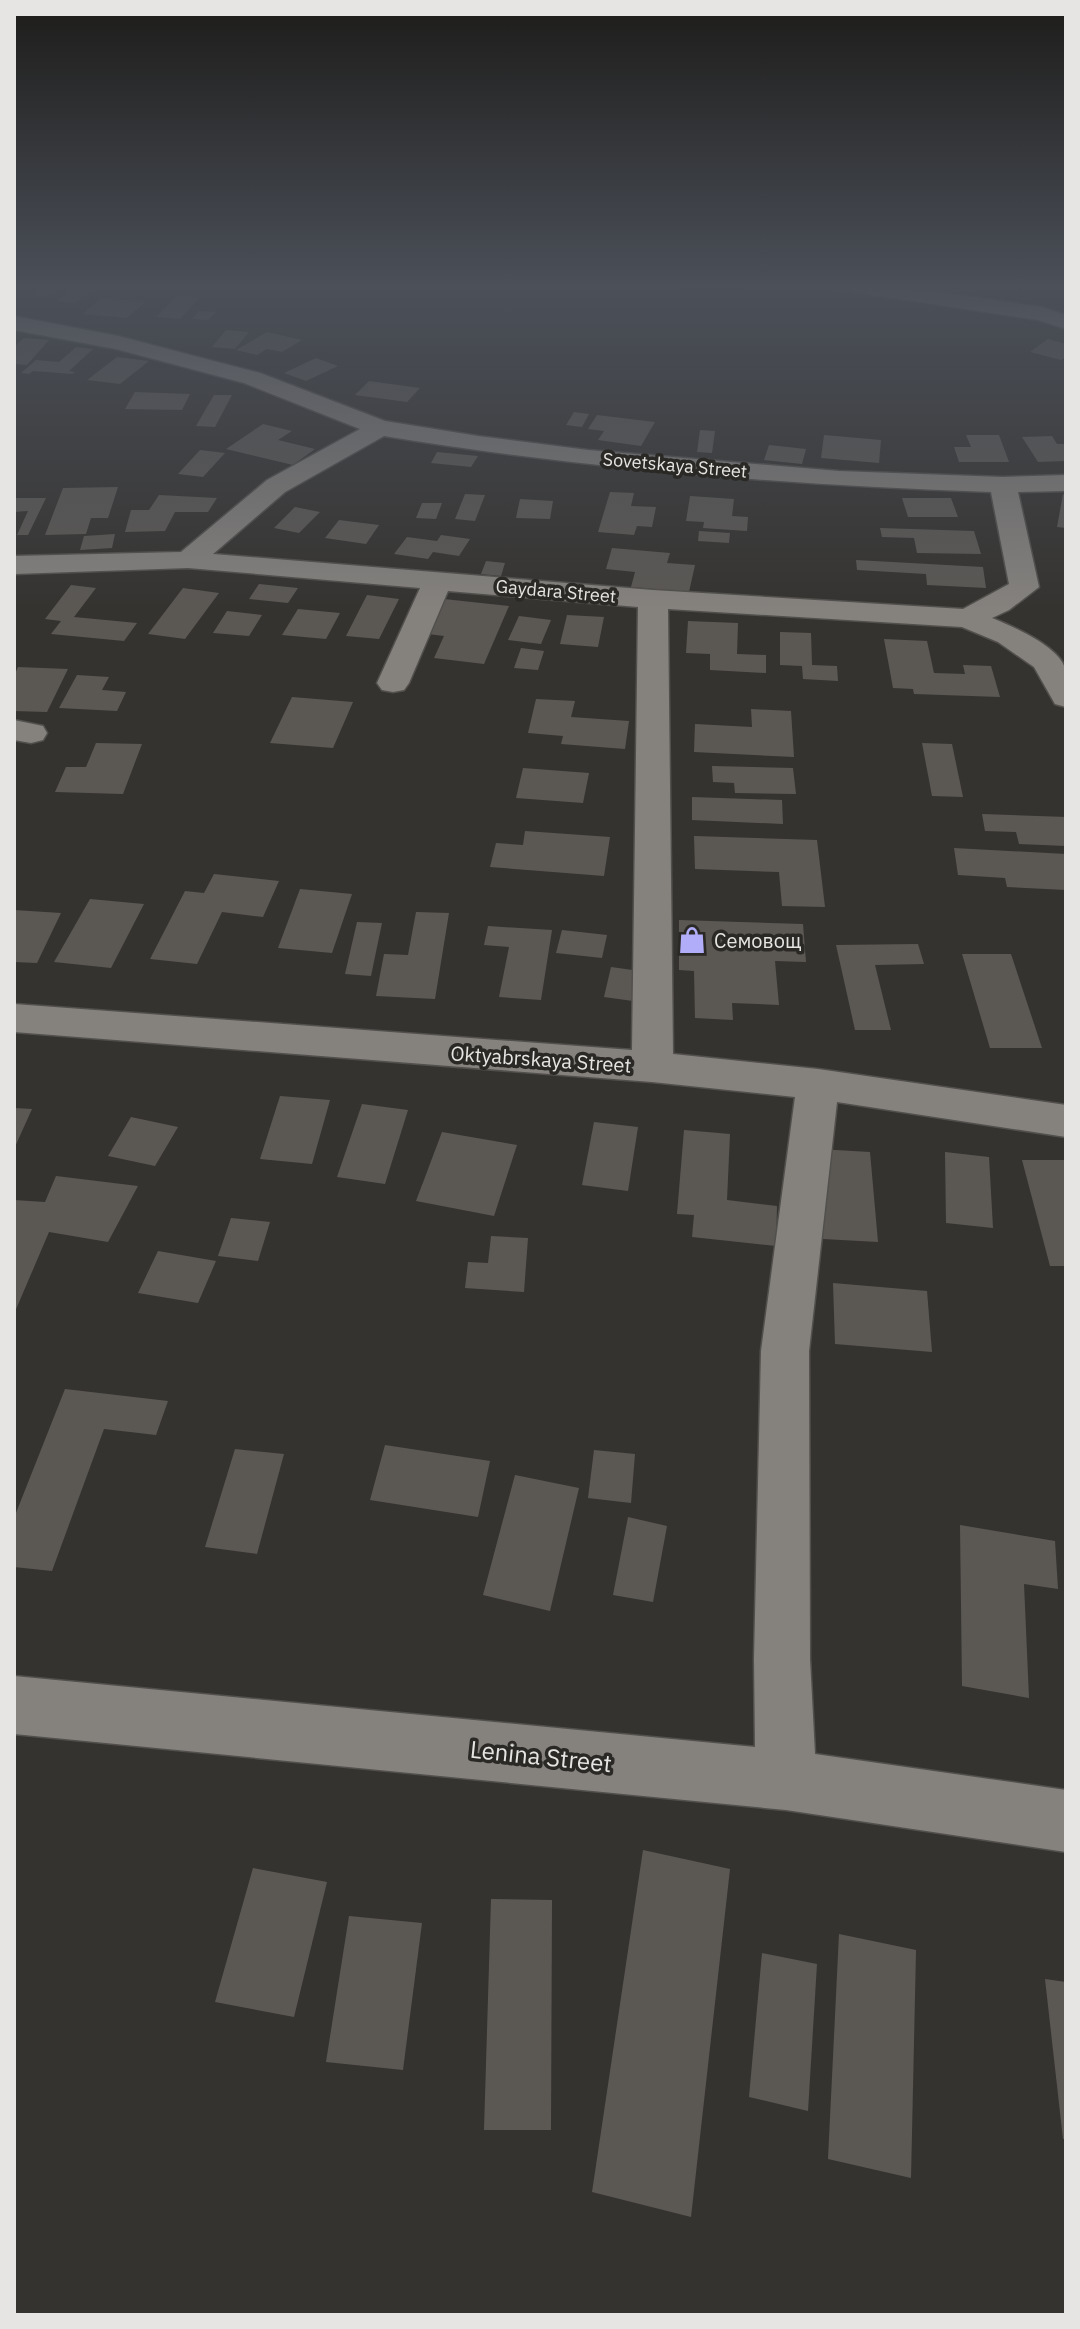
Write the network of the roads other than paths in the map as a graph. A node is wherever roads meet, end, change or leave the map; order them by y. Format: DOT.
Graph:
graph roads {
  1 [pos="290,393"];
  2 [pos="380,428"];
  3 [pos="1066,483"];
  4 [pos="1003,485"];
  5 [pos="188,560"];
  6 [pos="14,565"];
  7 [pos="438,581"];
  8 [pos="1024,587"];
  9 [pos="653,599"];
  10 [pos="967,618"];
  11 [pos="1046,661"];
  12 [pos="393,683"];
  13 [pos="1066,697"];
  14 [pos="14,1018"];
  15 [pos="652,1067"];
  16 [pos="818,1084"];
  17 [pos="1066,1121"];
  18 [pos="14,1705"];
  19 [pos="786,1780"];
  20 [pos="1066,1821"];
  1 -- 2 [label="street, Sovetskaya Street"];
  2 -- 4 [label="street, Sovetskaya Street"];
  2 -- 5 [label="street"];
  3 -- 4 [label="street, Sovetskaya Street"];
  4 -- 8 [label="street"];
  5 -- 6 [label="street, Gaydara Street"];
  5 -- 7 [label="street, Gaydara Street"];
  7 -- 9 [label="street, Gaydara Street"];
  7 -- 12 [label="street"];
  8 -- 10 [label="street"];
  8 -- 11 [label="street"];
  9 -- 10 [label="street, Gaydara Street"];
  9 -- 15 [label="street"];
  10 -- 11 [label="street, Gaydara Street"];
  11 -- 13 [label="street, Gaydara Street"];
  14 -- 15 [label="street, Oktyabrskaya Street"];
  15 -- 16 [label="street, Oktyabrskaya Street"];
  16 -- 17 [label="street, Oktyabrskaya Street"];
  16 -- 19 [label="street"];
  18 -- 19 [label="street, Lenina Street"];
  19 -- 20 [label="street, Lenina Street"];
}
